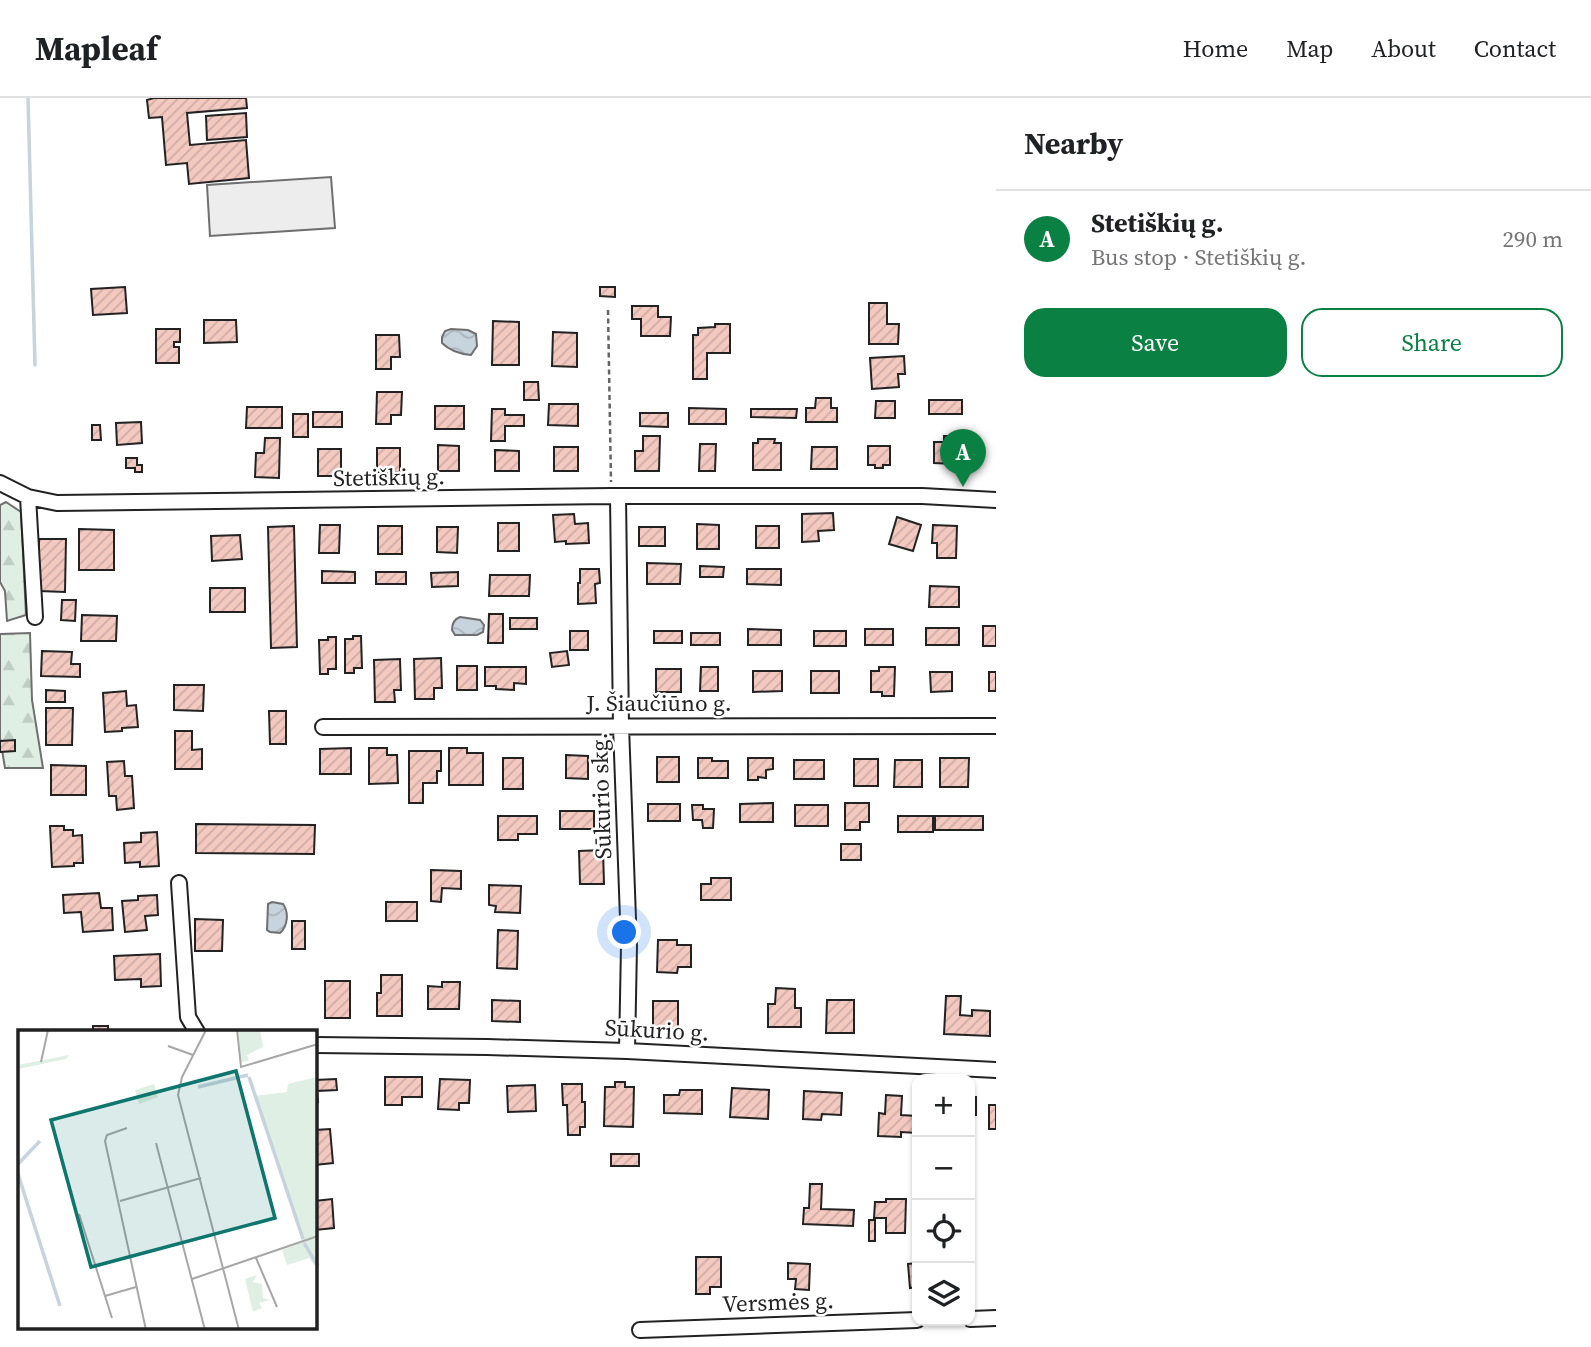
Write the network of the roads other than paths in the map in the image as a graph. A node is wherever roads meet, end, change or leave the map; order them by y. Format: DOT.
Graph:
graph roads {
  1 [pos="0,483"];
  2 [pos="615,496"];
  3 [pos="28,497"];
  4 [pos="996,499"];
  5 [pos="35,617"];
  6 [pos="621,726"];
  7 [pos="996,726"];
  8 [pos="323,727"];
  9 [pos="179,883"];
  10 [pos="196,1030"];
  11 [pos="317,1045"];
  12 [pos="627,1051"];
  13 [pos="996,1070"];
  14 [pos="996,1318"];
  15 [pos="975,1319"];
  16 [pos="912,1320"];
  17 [pos="640,1330"];
  1 -- 3 [label="street, Stetiškių g."];
  2 -- 3 [label="street, Stetiškių g."];
  2 -- 4 [label="street, Stetiškių g."];
  2 -- 6 [label="street, Sūkurio skg."];
  3 -- 5 [label="street"];
  6 -- 7 [label="street, J. Šiaučiūno g."];
  6 -- 8 [label="street, J. Šiaučiūno g."];
  6 -- 12 [label="street, Sūkurio skg."];
  9 -- 10 [label="street"];
  11 -- 12 [label="street, Sūkurio g."];
  12 -- 13 [label="street, Sūkurio g."];
  14 -- 15 [label="street"];
  16 -- 17 [label="street, Versmės g."];
}
